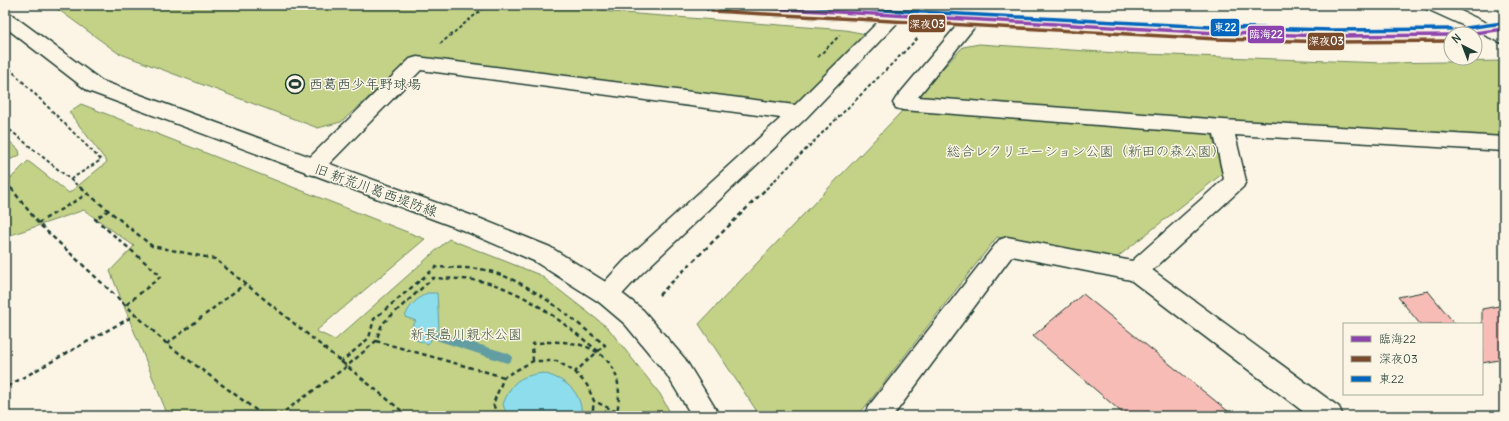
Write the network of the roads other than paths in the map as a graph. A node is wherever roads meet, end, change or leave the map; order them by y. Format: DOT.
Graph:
graph roads {
  1 [pos="713,5"];
  2 [pos="928,5"];
  3 [pos="985,5"];
  4 [pos="1433,5"];
  5 [pos="5,18"];
  6 [pos="892,18"];
  7 [pos="913,18"];
  8 [pos="971,20"];
  9 [pos="1500,33"];
  10 [pos="1483,34"];
  11 [pos="1443,36"];
  12 [pos="799,113"];
  13 [pos="1223,128"];
  14 [pos="1504,144"];
  15 [pos="313,167"];
  16 [pos="1136,271"];
  17 [pos="608,295"];
  18 [pos="707,416"];
  19 [pos="877,416"];
  20 [pos="1330,416"];
  1 -- 6 [label="street"];
  2 -- 7 [label="street"];
  3 -- 8 [label="street"];
  4 -- 9 [label="street"];
  5 -- 15 [label="street, 旧 新荒川葛西堤防線"];
  6 -- 7 [label="street"];
  6 -- 12 [label="street"];
  7 -- 8 [label="street"];
  8 -- 11 [label="street"];
  8 -- 13 [label="street"];
  9 -- 10 [label="street"];
  12 -- 15 [label="street"];
  12 -- 17 [label="street"];
  13 -- 14 [label="street"];
  13 -- 16 [label="street"];
  15 -- 17 [label="street, 旧 新荒川葛西堤防線"];
  16 -- 19 [label="street"];
  16 -- 20 [label="street"];
  17 -- 18 [label="street, 旧 新荒川葛西堤防線"];
}
